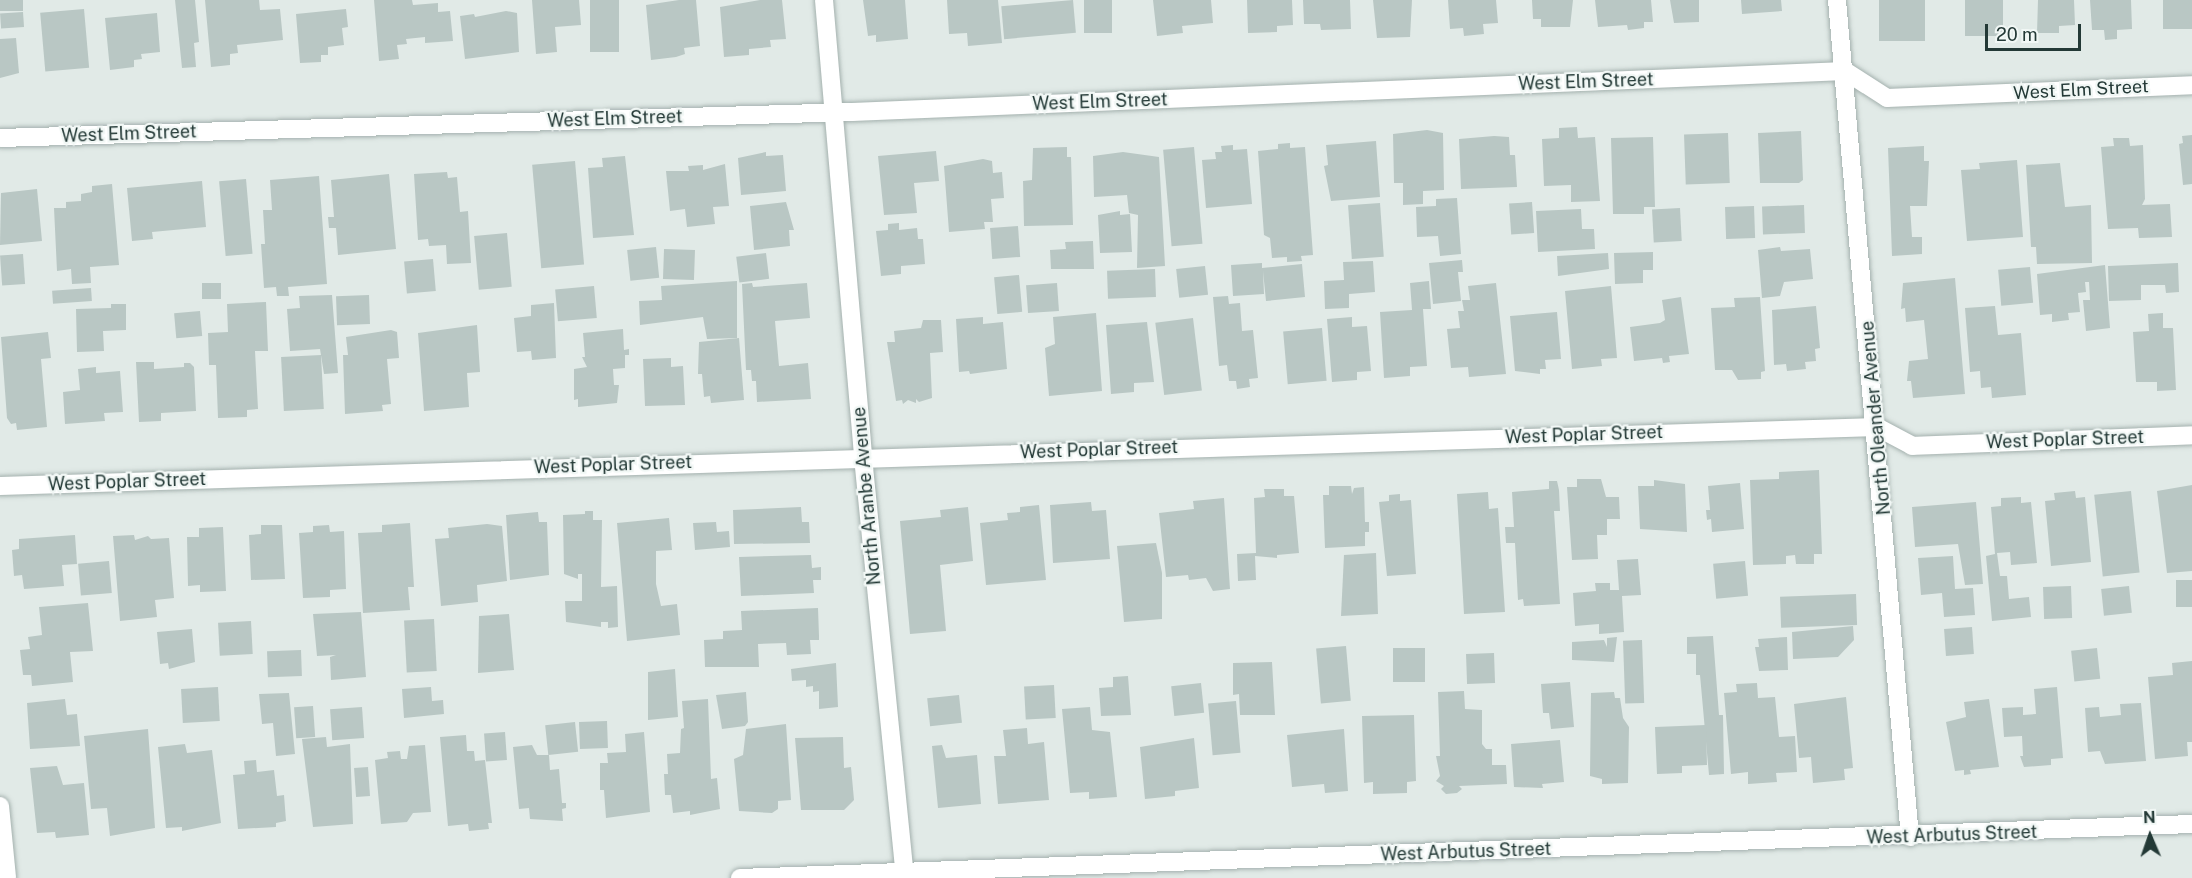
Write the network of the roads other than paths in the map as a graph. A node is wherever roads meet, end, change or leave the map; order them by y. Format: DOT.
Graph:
graph roads {
  1 [pos="824,0"];
  2 [pos="1838,0"];
  3 [pos="1845,71"];
  4 [pos="2192,85"];
  5 [pos="834,113"];
  6 [pos="0,138"];
  7 [pos="1877,427"];
  8 [pos="2192,435"];
  9 [pos="863,457"];
  10 [pos="0,486"];
  11 [pos="0,806"];
  12 [pos="2192,824"];
  13 [pos="1910,837"];
  14 [pos="905,875"];
  15 [pos="7,878"];
  16 [pos="740,878"];
  1 -- 5 [label="street, North Aranbe Avenue"];
  2 -- 3 [label="street, North Oleander Avenue"];
  3 -- 4 [label="street, West Elm Street"];
  3 -- 5 [label="street, West Elm Street"];
  3 -- 7 [label="street, North Oleander Avenue"];
  5 -- 6 [label="street, West Elm Street"];
  5 -- 9 [label="street, North Aranbe Avenue"];
  7 -- 8 [label="street, West Poplar Street"];
  7 -- 9 [label="street, West Poplar Street"];
  7 -- 13 [label="street, North Oleander Avenue"];
  9 -- 10 [label="street, West Poplar Street"];
  9 -- 14 [label="street, North Aranbe Avenue"];
  11 -- 15 [label="street"];
  12 -- 13 [label="street, West Arbutus Street"];
  13 -- 14 [label="street, West Arbutus Street"];
  14 -- 16 [label="street, West Arbutus Street"];
}
